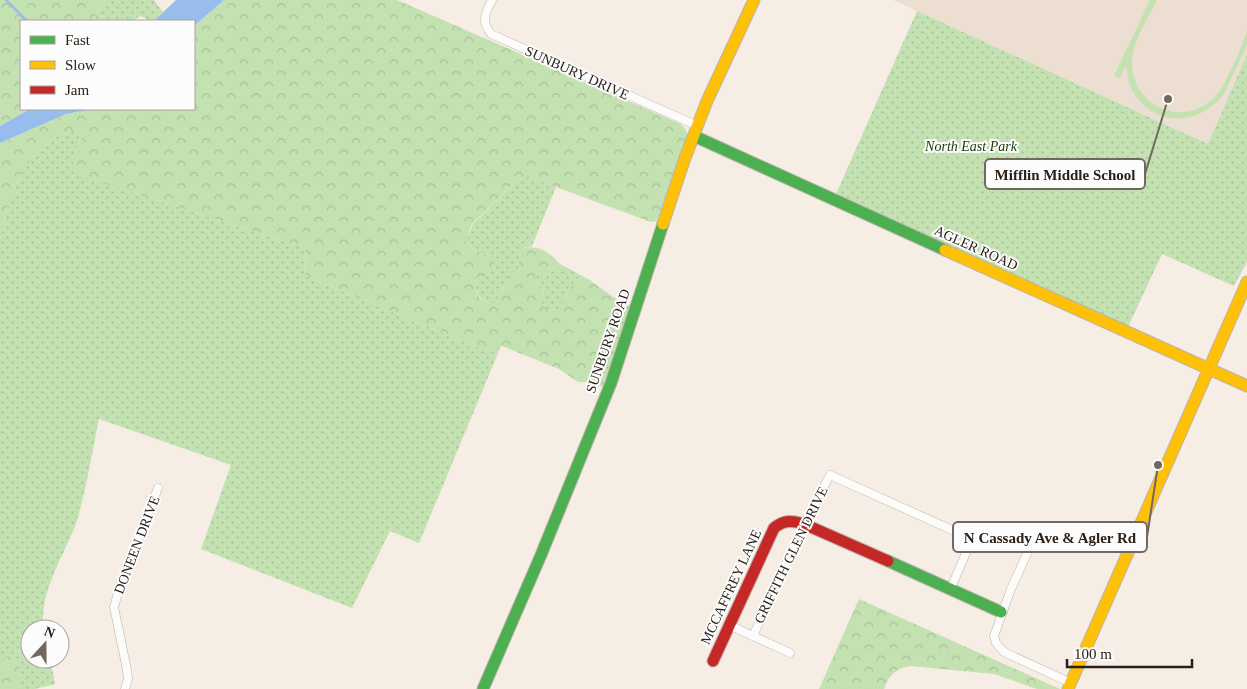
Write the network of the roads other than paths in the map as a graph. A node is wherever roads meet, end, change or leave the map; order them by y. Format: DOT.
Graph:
graph roads {
  1 [pos="492,0"];
  2 [pos="754,0"];
  3 [pos="696,131"];
  4 [pos="1247,282"];
  5 [pos="1209,369"];
  6 [pos="1247,386"];
  7 [pos="158,488"];
  8 [pos="804,524"];
  9 [pos="1029,549"];
  10 [pos="950,590"];
  11 [pos="1001,612"];
  12 [pos="729,625"];
  13 [pos="752,636"];
  14 [pos="790,653"];
  15 [pos="713,660"];
  16 [pos="1069,686"];
  17 [pos="125,689"];
  18 [pos="483,689"];
  1 -- 3 [label="street, SUNBURY DRIVE"];
  2 -- 3 [label="main road, SUNBURY ROAD"];
  3 -- 5 [label="main road, AGLER ROAD"];
  3 -- 18 [label="main road, SUNBURY ROAD"];
  4 -- 5 [label="main road"];
  5 -- 6 [label="main road, AGLER ROAD"];
  5 -- 16 [label="main road"];
  7 -- 17 [label="street, DONEEN DRIVE"];
  8 -- 10 [label="main road, MCCAFFREY LANE"];
  8 -- 10 [label="street, GRIFFITH GLEN DRIVE"];
  8 -- 12 [label="main road, MCCAFFREY LANE"];
  8 -- 13 [label="street, GRIFFITH GLEN DRIVE"];
  9 -- 11 [label="street"];
  10 -- 11 [label="main road, MCCAFFREY LANE"];
  11 -- 16 [label="street"];
  12 -- 13 [label="street"];
  12 -- 15 [label="main road, MCCAFFREY LANE"];
  13 -- 14 [label="street"];
}
